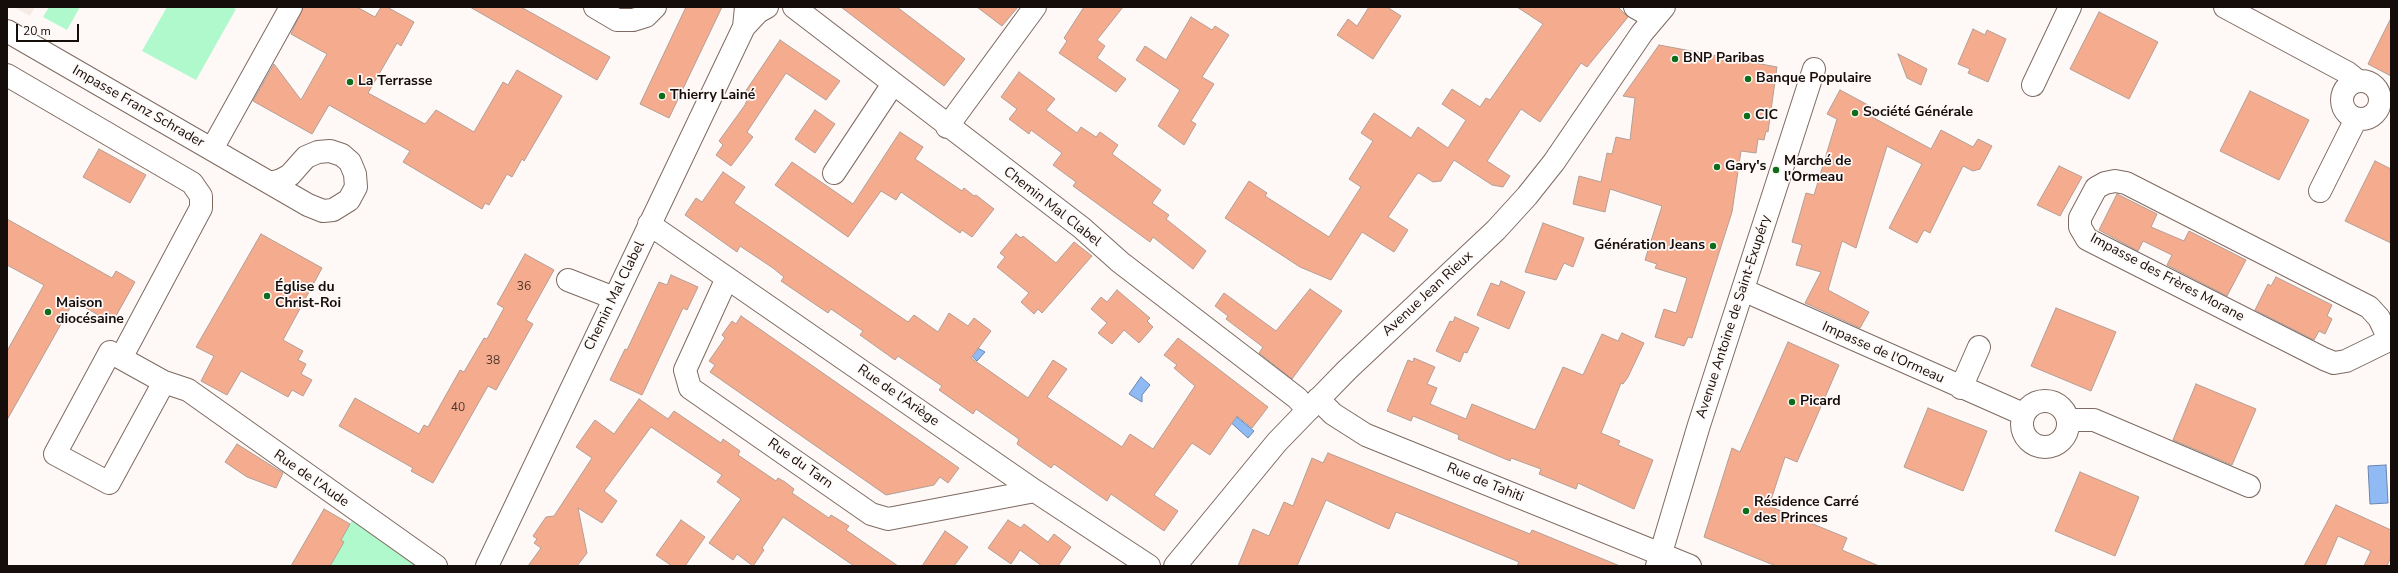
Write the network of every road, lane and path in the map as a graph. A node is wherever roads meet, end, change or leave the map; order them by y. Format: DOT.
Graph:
graph roads {
  1 [pos="290,7"];
  2 [pos="595,7"];
  3 [pos="655,7"];
  4 [pos="756,7"];
  5 [pos="768,7"];
  6 [pos="794,7"];
  7 [pos="1035,7"];
  8 [pos="1635,7"];
  9 [pos="2070,7"];
  10 [pos="2225,7"];
  11 [pos="1659,13"];
  12 [pos="745,17"];
  13 [pos="7,30"];
  14 [pos="1814,69"];
  15 [pos="7,75"];
  16 [pos="893,84"];
  17 [pos="2033,85"];
  18 [pos="948,127"];
  19 [pos="212,149"];
  20 [pos="834,173"];
  21 [pos="270,183"];
  22 [pos="2320,191"];
  23 [pos="649,224"];
  24 [pos="727,278"];
  25 [pos="568,280"];
  26 [pos="1743,290"];
  27 [pos="614,298"];
  28 [pos="2390,339"];
  29 [pos="1979,347"];
  30 [pos="121,358"];
  31 [pos="164,382"];
  32 [pos="1961,388"];
  33 [pos="1313,404"];
  34 [pos="2023,414"];
  35 [pos="2068,420"];
  36 [pos="2249,486"];
  37 [pos="1035,491"];
  38 [pos="1659,560"];
  39 [pos="436,566"];
  40 [pos="487,566"];
  41 [pos="1149,566"];
  42 [pos="1175,566"];
  43 [pos="1690,566"];
  1 -- 19 [label="street"];
  2 -- 3 [label="street"];
  4 -- 5 [label="street"];
  5 -- 12 [label="street, Chemin Mal Clabel"];
  6 -- 16 [label="street, Chemin Mal Clabel"];
  7 -- 18 [label="street"];
  8 -- 11 [label="street"];
  9 -- 17 [label="street"];
  10 -- 22 [label="street"];
  11 -- 33 [label="street, Avenue Jean Rieux"];
  12 -- 23 [label="street, Chemin Mal Clabel"];
  13 -- 19 [label="street, Impasse Franz Schrader"];
  14 -- 26 [label="street, Avenue Antoine de Saint-Exupéry"];
  15 -- 30 [label="street"];
  16 -- 18 [label="street, Chemin Mal Clabel"];
  16 -- 20 [label="street"];
  18 -- 33 [label="street, Chemin Mal Clabel"];
  19 -- 21 [label="street, Impasse Franz Schrader"];
  23 -- 24 [label="street, Rue de l'Ariège"];
  23 -- 27 [label="street, Chemin Mal Clabel"];
  24 -- 37 [label="street, Rue de l'Ariège"];
  24 -- 37 [label="street, Rue du Tarn"];
  25 -- 27 [label="street"];
  26 -- 32 [label="street, Impasse de l'Ormeau"];
  26 -- 38 [label="street, Avenue Antoine de Saint-Exupéry"];
  27 -- 40 [label="street, Chemin Mal Clabel"];
  28 -- 28 [label="street, Impasse des Frères Morane"];
  29 -- 32 [label="street"];
  30 -- 31 [label="street, Rue de l'Aude"];
  30 -- 31 [label="street"];
  31 -- 39 [label="street, Rue de l'Aude"];
  32 -- 34 [label="street, Impasse de l'Ormeau"];
  33 -- 38 [label="street, Rue de Tahiti"];
  33 -- 42 [label="street, Avenue Jean Rieux"];
  34 -- 35 [label="street"];
  34 -- 35 [label="street"];
  35 -- 36 [label="street"];
  37 -- 41 [label="street, Rue de l'Ariège"];
  38 -- 43 [label="street, Rue de Tahiti"];
}
